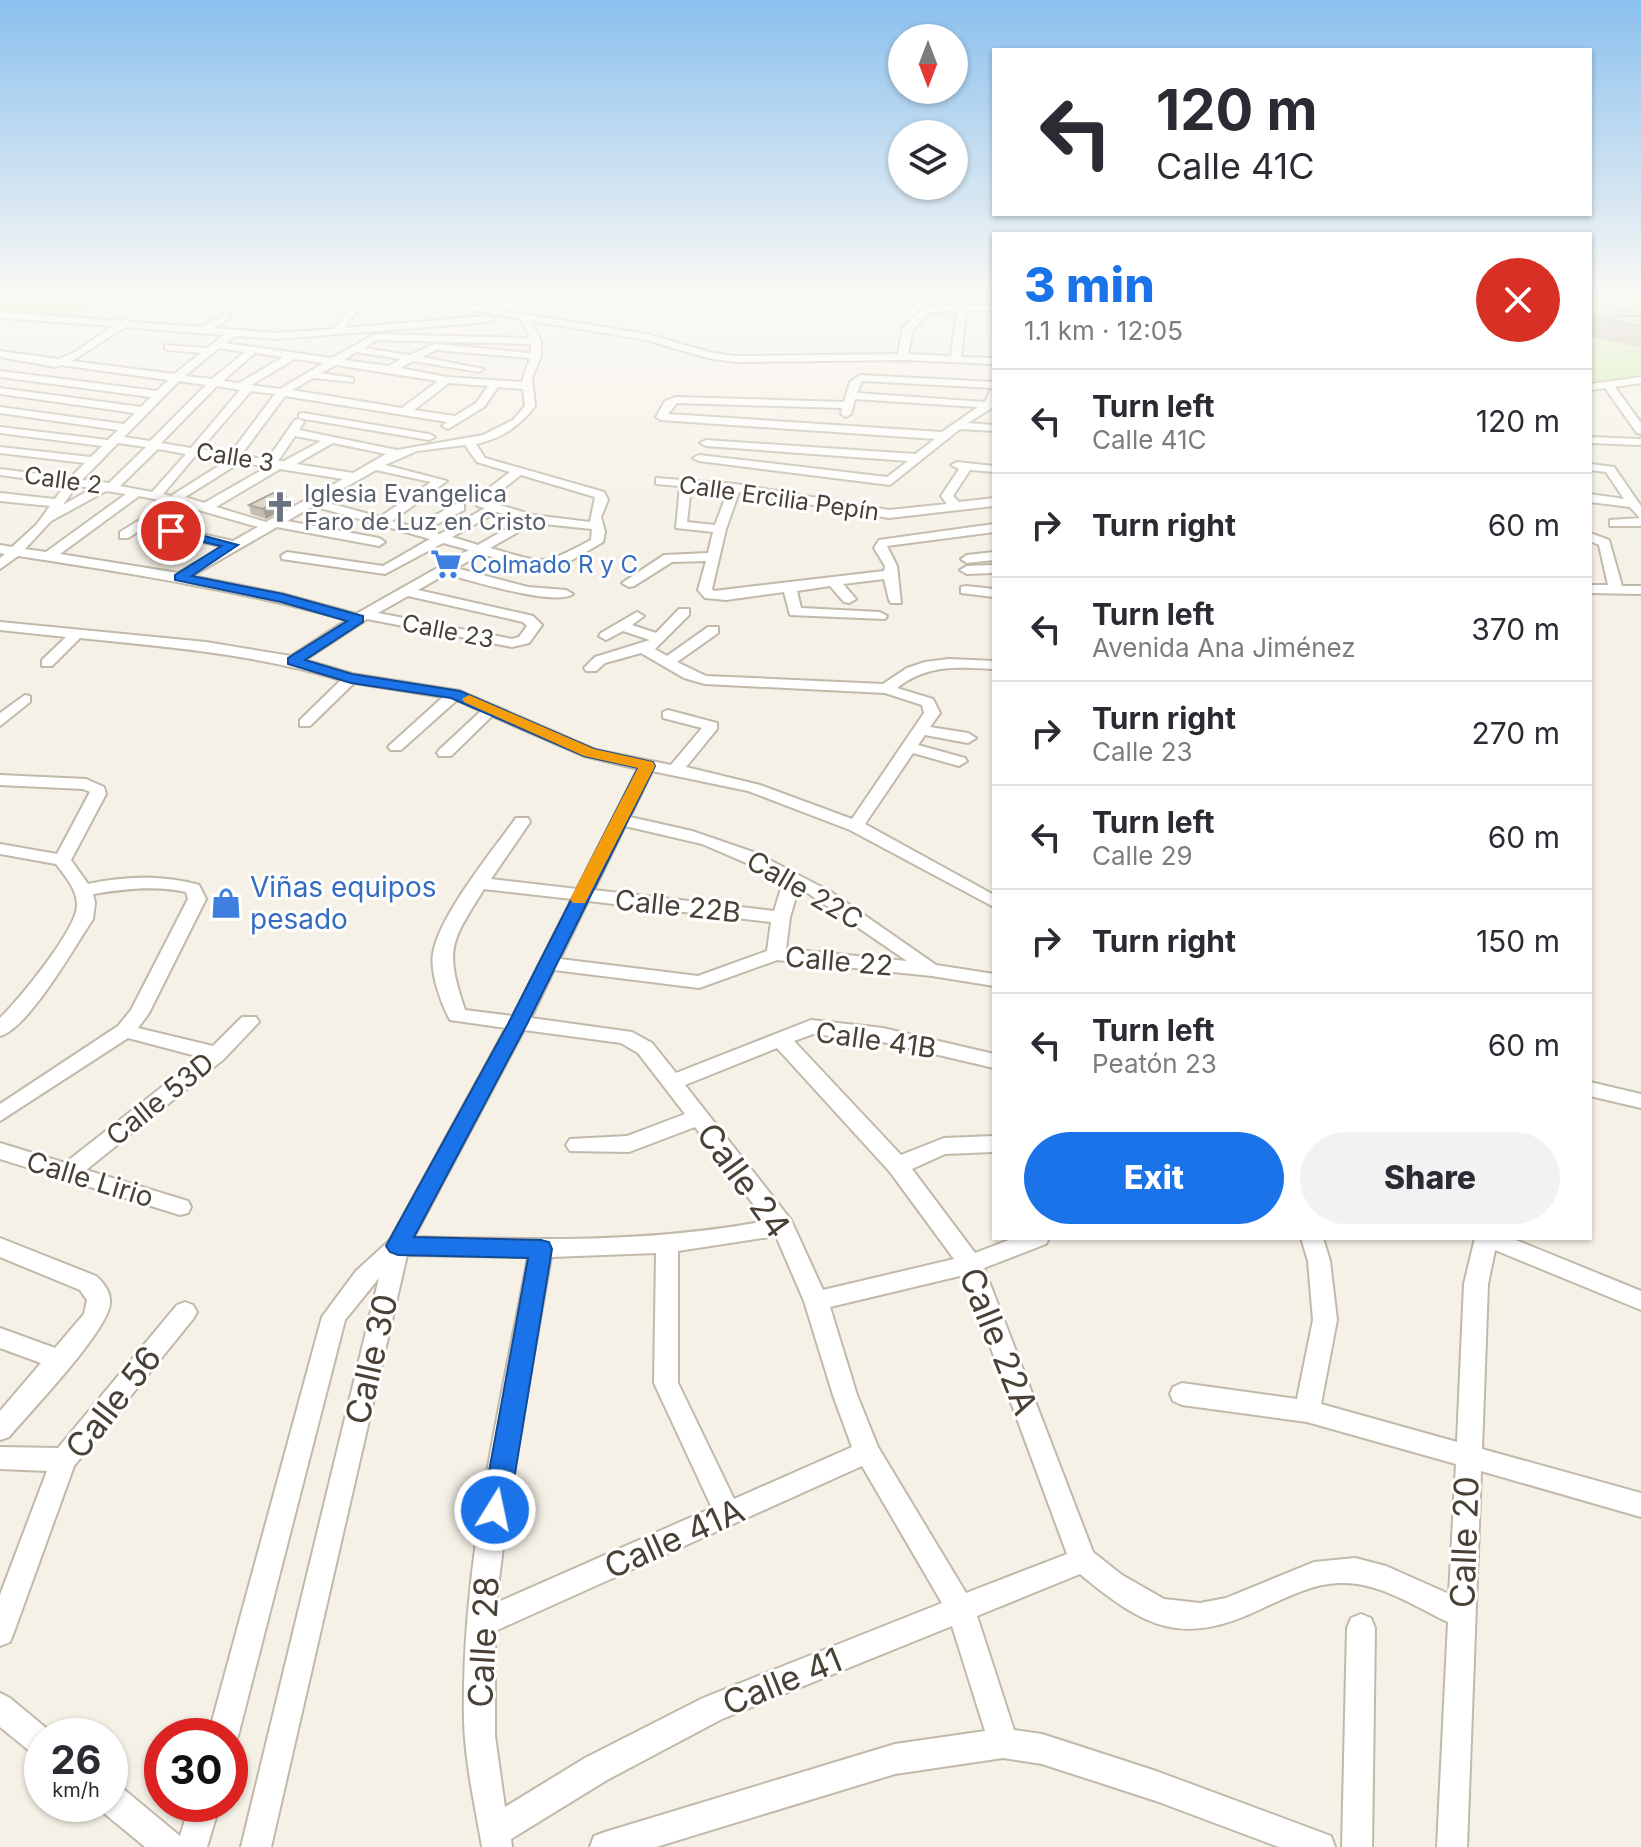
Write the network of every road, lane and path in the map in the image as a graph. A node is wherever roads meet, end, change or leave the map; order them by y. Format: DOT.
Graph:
graph roads {
  1 [pos="19,382"];
  2 [pos="53,382"];
  3 [pos="172,382"];
  4 [pos="199,382"];
  5 [pos="252,382"];
  6 [pos="299,382"];
  7 [pos="444,382"];
  8 [pos="464,382"];
  9 [pos="528,382"];
  10 [pos="855,382"];
  11 [pos="951,382"];
  12 [pos="1629,382"];
  13 [pos="213,384"];
  14 [pos="992,385"];
  15 [pos="493,386"];
  16 [pos="528,386"];
  17 [pos="1609,386"];
  18 [pos="1592,387"];
  19 [pos="243,388"];
  20 [pos="0,391"];
  21 [pos="282,392"];
  22 [pos="160,395"];
  23 [pos="318,398"];
  24 [pos="851,401"];
  25 [pos="992,401"];
  26 [pos="0,410"];
  27 [pos="145,411"];
  28 [pos="405,411"];
  29 [pos="303,416"];
  30 [pos="457,420"];
  31 [pos="717,421"];
  32 [pos="957,426"];
  33 [pos="127,428"];
  34 [pos="992,428"];
  35 [pos="840,429"];
  36 [pos="0,430"];
  37 [pos="1641,431"];
  38 [pos="293,432"];
  39 [pos="945,436"];
  40 [pos="76,440"];
  41 [pos="331,440"];
  42 [pos="113,441"];
  43 [pos="424,441"];
  44 [pos="470,442"];
  45 [pos="1593,442"];
  46 [pos="1641,442"];
  47 [pos="706,443"];
  48 [pos="154,445"];
  49 [pos="0,450"];
  50 [pos="193,451"];
  51 [pos="397,453"];
  52 [pos="43,456"];
  53 [pos="236,458"];
  54 [pos="918,458"];
  55 [pos="93,461"];
  56 [pos="279,464"];
  57 [pos="375,466"];
  58 [pos="1592,467"];
  59 [pos="992,469"];
  60 [pos="1607,469"];
  61 [pos="518,472"];
  62 [pos="4,473"];
  63 [pos="354,477"];
  64 [pos="1592,479"];
  65 [pos="74,481"];
  66 [pos="660,481"];
  67 [pos="1619,482"];
  68 [pos="686,483"];
  69 [pos="109,487"];
  70 [pos="735,488"];
  71 [pos="138,491"];
  72 [pos="157,494"];
  73 [pos="0,497"];
  74 [pos="178,499"];
  75 [pos="1592,499"];
  76 [pos="311,502"];
  77 [pos="992,502"];
  78 [pos="56,503"];
  79 [pos="208,506"];
  80 [pos="460,507"];
  81 [pos="956,507"];
  82 [pos="493,509"];
  83 [pos="1637,510"];
  84 [pos="889,514"];
  85 [pos="49,518"];
  86 [pos="532,519"];
  87 [pos="383,521"];
  88 [pos="1641,522"];
  89 [pos="1614,523"];
  90 [pos="141,524"];
  91 [pos="269,524"];
  92 [pos="401,526"];
  93 [pos="597,526"];
  94 [pos="992,528"];
  95 [pos="720,529"];
  96 [pos="417,530"];
  97 [pos="124,535"];
  98 [pos="442,537"];
  99 [pos="1592,538"];
  100 [pos="888,541"];
  101 [pos="379,542"];
  102 [pos="232,545"];
  103 [pos="483,548"];
  104 [pos="0,549"];
  105 [pos="16,552"];
  106 [pos="287,556"];
  107 [pos="48,557"];
  108 [pos="713,557"];
  109 [pos="992,557"];
  110 [pos="0,565"];
  111 [pos="347,565"];
  112 [pos="992,569"];
  113 [pos="447,570"];
  114 [pos="890,574"];
  115 [pos="180,577"];
  116 [pos="833,581"];
  117 [pos="629,583"];
  118 [pos="789,587"];
  119 [pos="1592,589"];
  120 [pos="966,590"];
  121 [pos="1616,590"];
  122 [pos="1641,590"];
  123 [pos="409,592"];
  124 [pos="992,593"];
  125 [pos="566,594"];
  126 [pos="849,599"];
  127 [pos="896,600"];
  128 [pos="684,612"];
  129 [pos="637,616"];
  130 [pos="880,616"];
  131 [pos="362,617"];
  132 [pos="0,626"];
  133 [pos="622,626"];
  134 [pos="713,630"];
  135 [pos="78,632"];
  136 [pos="606,636"];
  137 [pos="660,639"];
  138 [pos="645,649"];
  139 [pos="293,661"];
  140 [pos="669,661"];
  141 [pos="47,663"];
  142 [pos="992,665"];
  143 [pos="591,668"];
  144 [pos="351,678"];
  145 [pos="886,689"];
  146 [pos="455,694"];
  147 [pos="25,699"];
  148 [pos="492,708"];
  149 [pos="668,715"];
  150 [pos="0,721"];
  151 [pos="305,723"];
  152 [pos="921,730"];
  153 [pos="968,738"];
  154 [pos="396,747"];
  155 [pos="909,747"];
  156 [pos="445,753"];
  157 [pos="959,761"];
  158 [pos="647,766"];
  159 [pos="675,770"];
  160 [pos="0,780"];
  161 [pos="621,820"];
  162 [pos="522,822"];
  163 [pos="856,826"];
  164 [pos="0,849"];
  165 [pos="62,860"];
  166 [pos="793,877"];
  167 [pos="479,883"];
  168 [pos="82,891"];
  169 [pos="581,895"];
  170 [pos="992,901"];
  171 [pos="781,917"];
  172 [pos="776,954"];
  173 [pos="546,963"];
  174 [pos="932,970"];
  175 [pos="992,980"];
  176 [pos="249,1022"];
  177 [pos="518,1024"];
  178 [pos="0,1029"];
  179 [pos="125,1031"];
  180 [pos="780,1039"];
  181 [pos="217,1054"];
  182 [pos="992,1061"];
  183 [pos="671,1083"];
  184 [pos="1592,1089"];
  185 [pos="1641,1101"];
  186 [pos="0,1114"];
  187 [pos="699,1117"];
  188 [pos="992,1144"];
  189 [pos="577,1145"];
  190 [pos="0,1151"];
  191 [pos="898,1166"];
  192 [pos="68,1172"];
  193 [pos="180,1207"];
  194 [pos="783,1226"];
  195 [pos="1033,1240"];
  196 [pos="1313,1240"];
  197 [pos="1487,1240"];
  198 [pos="1492,1240"];
  199 [pos="398,1246"];
  200 [pos="667,1246"];
  201 [pos="0,1247"];
  202 [pos="541,1249"];
  203 [pos="971,1264"];
  204 [pos="816,1301"];
  205 [pos="1641,1301"];
  206 [pos="185,1312"];
  207 [pos="0,1338"];
  208 [pos="60,1360"];
  209 [pos="1182,1394"];
  210 [pos="1307,1411"];
  211 [pos="0,1429"];
  212 [pos="867,1452"];
  213 [pos="1468,1457"];
  214 [pos="0,1458"];
  215 [pos="64,1460"];
  216 [pos="1641,1505"];
  217 [pos="727,1513"];
  218 [pos="1083,1560"];
  219 [pos="961,1610"];
  220 [pos="1461,1614"];
  221 [pos="480,1624"];
  222 [pos="1361,1628"];
  223 [pos="0,1632"];
  224 [pos="0,1708"];
  225 [pos="228,1718"];
  226 [pos="24,1728"];
  227 [pos="1003,1743"];
  228 [pos="128,1813"];
  229 [pos="200,1822"];
  230 [pos="496,1839"];
  231 [pos="169,1847"];
  232 [pos="192,1847"];
  233 [pos="256,1847"];
  234 [pos="605,1847"];
  235 [pos="1320,1847"];
  236 [pos="1357,1847"];
  237 [pos="1452,1847"];
  1 -- 20 [label="street"];
  2 -- 22 [label="street"];
  3 -- 22 [label="street"];
  4 -- 13 [label="street"];
  5 -- 19 [label="street"];
  6 -- 21 [label="street"];
  7 -- 28 [label="street"];
  8 -- 15 [label="street"];
  9 -- 16 [label="street"];
  10 -- 24 [label="street"];
  11 -- 14 [label="street"];
  12 -- 17 [label="street"];
  13 -- 19 [label="street"];
  13 -- 48 [label="street"];
  15 -- 16 [label="street"];
  15 -- 30 [label="street"];
  16 -- 44 [label="street"];
  17 -- 18 [label="street"];
  17 -- 37 [label="street"];
  19 -- 21 [label="street"];
  19 -- 50 [label="street"];
  20 -- 27 [label="street"];
  21 -- 23 [label="street"];
  21 -- 53 [label="street"];
  22 -- 27 [label="street"];
  23 -- 28 [label="street"];
  23 -- 29 [label="street"];
  24 -- 25 [label="street"];
  24 -- 31 [label="street"];
  24 -- 35 [label="street"];
  25 -- 32 [label="street"];
  26 -- 33 [label="street"];
  27 -- 33 [label="street"];
  28 -- 30 [label="street"];
  29 -- 38 [label="street"];
  29 -- 43 [label="street"];
  30 -- 43 [label="street"];
  31 -- 35 [label="street"];
  31 -- 47 [label="street"];
  32 -- 34 [label="street"];
  32 -- 39 [label="street"];
  33 -- 42 [label="street"];
  35 -- 39 [label="street"];
  36 -- 40 [label="street, Calle 3"];
  38 -- 41 [label="street"];
  38 -- 56 [label="street"];
  39 -- 54 [label="street"];
  40 -- 42 [label="street, Calle 3"];
  40 -- 52 [label="street"];
  41 -- 51 [label="street"];
  41 -- 56 [label="street"];
  42 -- 48 [label="street, Calle 3"];
  42 -- 55 [label="street"];
  43 -- 44 [label="street"];
  43 -- 51 [label="street"];
  44 -- 61 [label="street"];
  45 -- 46 [label="street"];
  45 -- 60 [label="street"];
  47 -- 54 [label="street"];
  47 -- 54 [label="street"];
  48 -- 50 [label="street, Calle 3"];
  48 -- 69 [label="street"];
  49 -- 52 [label="street"];
  50 -- 53 [label="street, Calle 3"];
  50 -- 72 [label="street"];
  51 -- 57 [label="street"];
  52 -- 55 [label="street"];
  52 -- 62 [label="street"];
  53 -- 56 [label="street, Calle 3"];
  53 -- 74 [label="street"];
  55 -- 65 [label="street"];
  56 -- 63 [label="street, Calle 3"];
  56 -- 79 [label="street"];
  57 -- 63 [label="street"];
  57 -- 87 [label="street"];
  58 -- 60 [label="street"];
  59 -- 81 [label="street"];
  60 -- 67 [label="street"];
  61 -- 82 [label="street"];
  61 -- 93 [label="street"];
  62 -- 65 [label="street, Calle 2"];
  63 -- 76 [label="street"];
  64 -- 67 [label="street"];
  65 -- 69 [label="street, Calle 2"];
  65 -- 78 [label="street"];
  66 -- 68 [label="street, Calle Ercilia Pepín"];
  67 -- 83 [label="street"];
  68 -- 70 [label="street, Calle Ercilia Pepín"];
  68 -- 95 [label="street"];
  69 -- 71 [label="street, Calle 2"];
  69 -- 85 [label="street"];
  70 -- 84 [label="street, Calle Ercilia Pepín"];
  70 -- 95 [label="street"];
  71 -- 72 [label="street, Calle 2"];
  71 -- 107 [label="street"];
  72 -- 74 [label="street, Calle 2"];
  73 -- 78 [label="street"];
  74 -- 79 [label="street, Calle 2"];
  74 -- 90 [label="street"];
  75 -- 83 [label="street"];
  76 -- 87 [label="street"];
  76 -- 91 [label="street"];
  77 -- 81 [label="street, Calle Ercilia Pepín"];
  78 -- 85 [label="street"];
  79 -- 91 [label="street, Calle 2"];
  80 -- 96 [label="street"];
  81 -- 84 [label="street, Calle Ercilia Pepín"];
  82 -- 86 [label="street"];
  82 -- 98 [label="street"];
  84 -- 100 [label="street"];
  85 -- 105 [label="street"];
  86 -- 93 [label="street"];
  86 -- 103 [label="street, Calle 23"];
  87 -- 92 [label="street"];
  88 -- 89 [label="street"];
  90 -- 97 [label="street"];
  90 -- 102 [label="street"];
  91 -- 101 [label="street, Calle 2"];
  91 -- 102 [label="street"];
  92 -- 96 [label="street"];
  92 -- 101 [label="street"];
  93 -- 103 [label="street"];
  94 -- 100 [label="street"];
  95 -- 108 [label="street"];
  96 -- 98 [label="street"];
  98 -- 103 [label="street"];
  98 -- 111 [label="street"];
  99 -- 121 [label="street"];
  100 -- 114 [label="street"];
  101 -- 111 [label="street"];
  102 -- 115 [label="street"];
  103 -- 113 [label="street, Calle 23"];
  104 -- 105 [label="street"];
  105 -- 107 [label="street"];
  105 -- 110 [label="street"];
  106 -- 111 [label="street"];
  107 -- 115 [label="street"];
  108 -- 117 [label="street"];
  108 -- 118 [label="street"];
  109 -- 112 [label="street"];
  113 -- 123 [label="street, Calle 23"];
  113 -- 125 [label="street"];
  114 -- 116 [label="street"];
  114 -- 127 [label="street"];
  115 -- 131 [label="street"];
  116 -- 118 [label="street"];
  116 -- 126 [label="street"];
  118 -- 130 [label="street"];
  119 -- 121 [label="street"];
  120 -- 124 [label="street"];
  121 -- 122 [label="street"];
  123 -- 131 [label="street, Calle 23"];
  123 -- 131 [label="street, Calle 23"];
  128 -- 137 [label="street"];
  129 -- 133 [label="street"];
  131 -- 139 [label="street, Calle 23"];
  132 -- 135 [label="street"];
  133 -- 136 [label="street"];
  133 -- 137 [label="street"];
  134 -- 140 [label="street"];
  135 -- 139 [label="street"];
  135 -- 141 [label="street"];
  137 -- 138 [label="street"];
  138 -- 140 [label="street"];
  138 -- 143 [label="street"];
  139 -- 144 [label="street"];
  140 -- 145 [label="street"];
  142 -- 145 [label="street"];
  144 -- 146 [label="street"];
  144 -- 151 [label="street"];
  145 -- 152 [label="street"];
  146 -- 148 [label="street"];
  146 -- 154 [label="street"];
  147 -- 150 [label="street"];
  148 -- 156 [label="street"];
  148 -- 158 [label="street"];
  149 -- 159 [label="street"];
  152 -- 153 [label="street"];
  152 -- 155 [label="street"];
  155 -- 157 [label="street"];
  155 -- 163 [label="street"];
  158 -- 159 [label="street"];
  158 -- 161 [label="street"];
  159 -- 163 [label="street"];
  160 -- 165 [label="street"];
  161 -- 166 [label="street, Calle 22C"];
  161 -- 169 [label="street"];
  162 -- 167 [label="street, Calle 24"];
  163 -- 170 [label="street"];
  164 -- 165 [label="street"];
  165 -- 168 [label="street"];
  166 -- 171 [label="street"];
  166 -- 174 [label="street, Calle 22C"];
  167 -- 169 [label="street, Calle 22B"];
  167 -- 177 [label="street, Calle 24"];
  168 -- 178 [label="street"];
  168 -- 179 [label="street"];
  169 -- 171 [label="street, Calle 22B"];
  169 -- 173 [label="street"];
  171 -- 172 [label="street"];
  172 -- 173 [label="street, Calle 22"];
  172 -- 174 [label="street, Calle 22"];
  173 -- 177 [label="street"];
  174 -- 175 [label="street, Calle 22"];
  176 -- 181 [label="street, Calle 53D"];
  177 -- 183 [label="street, Calle 24"];
  177 -- 199 [label="street"];
  179 -- 181 [label="street"];
  179 -- 186 [label="street"];
  180 -- 182 [label="street, Calle 41B"];
  180 -- 183 [label="street, Calle 41B"];
  180 -- 191 [label="street, Calle 22A"];
  181 -- 192 [label="street, Calle 53D"];
  183 -- 187 [label="street, Calle 24"];
  184 -- 185 [label="street"];
  187 -- 189 [label="street"];
  187 -- 194 [label="street, Calle 24"];
  188 -- 191 [label="street"];
  190 -- 192 [label="street, Calle Lirio"];
  191 -- 203 [label="street, Calle 22A"];
  192 -- 193 [label="street, Calle Lirio"];
  194 -- 200 [label="street"];
  194 -- 204 [label="street, Calle 24"];
  195 -- 203 [label="street"];
  196 -- 210 [label="street"];
  197 -- 213 [label="street, Calle 20"];
  198 -- 205 [label="street"];
  199 -- 202 [label="street"];
  199 -- 225 [label="street, Calle 30"];
  199 -- 233 [label="street, Calle 30"];
  200 -- 202 [label="street"];
  200 -- 217 [label="street"];
  201 -- 208 [label="street"];
  202 -- 221 [label="street, Calle 28"];
  203 -- 204 [label="street"];
  203 -- 218 [label="street, Calle 22A"];
  204 -- 212 [label="street, Calle 24"];
  206 -- 215 [label="street, Calle 56"];
  207 -- 208 [label="street"];
  208 -- 211 [label="street"];
  209 -- 210 [label="street"];
  210 -- 213 [label="street"];
  212 -- 217 [label="street, Calle 41A"];
  212 -- 219 [label="street, Calle 24"];
  213 -- 216 [label="street"];
  213 -- 220 [label="street, Calle 20"];
  214 -- 215 [label="street"];
  215 -- 223 [label="street, Calle 56"];
  217 -- 221 [label="street, Calle 41A"];
  218 -- 219 [label="street, Calle 41"];
  218 -- 220 [label="street"];
  219 -- 227 [label="street, Calle 24"];
  219 -- 230 [label="street, Calle 41"];
  220 -- 237 [label="street, Calle 20"];
  221 -- 230 [label="street, Calle 28"];
  222 -- 236 [label="street"];
  224 -- 226 [label="street"];
  227 -- 234 [label="street"];
  227 -- 235 [label="street"];
  228 -- 231 [label="street"];
  229 -- 232 [label="street"];
}
